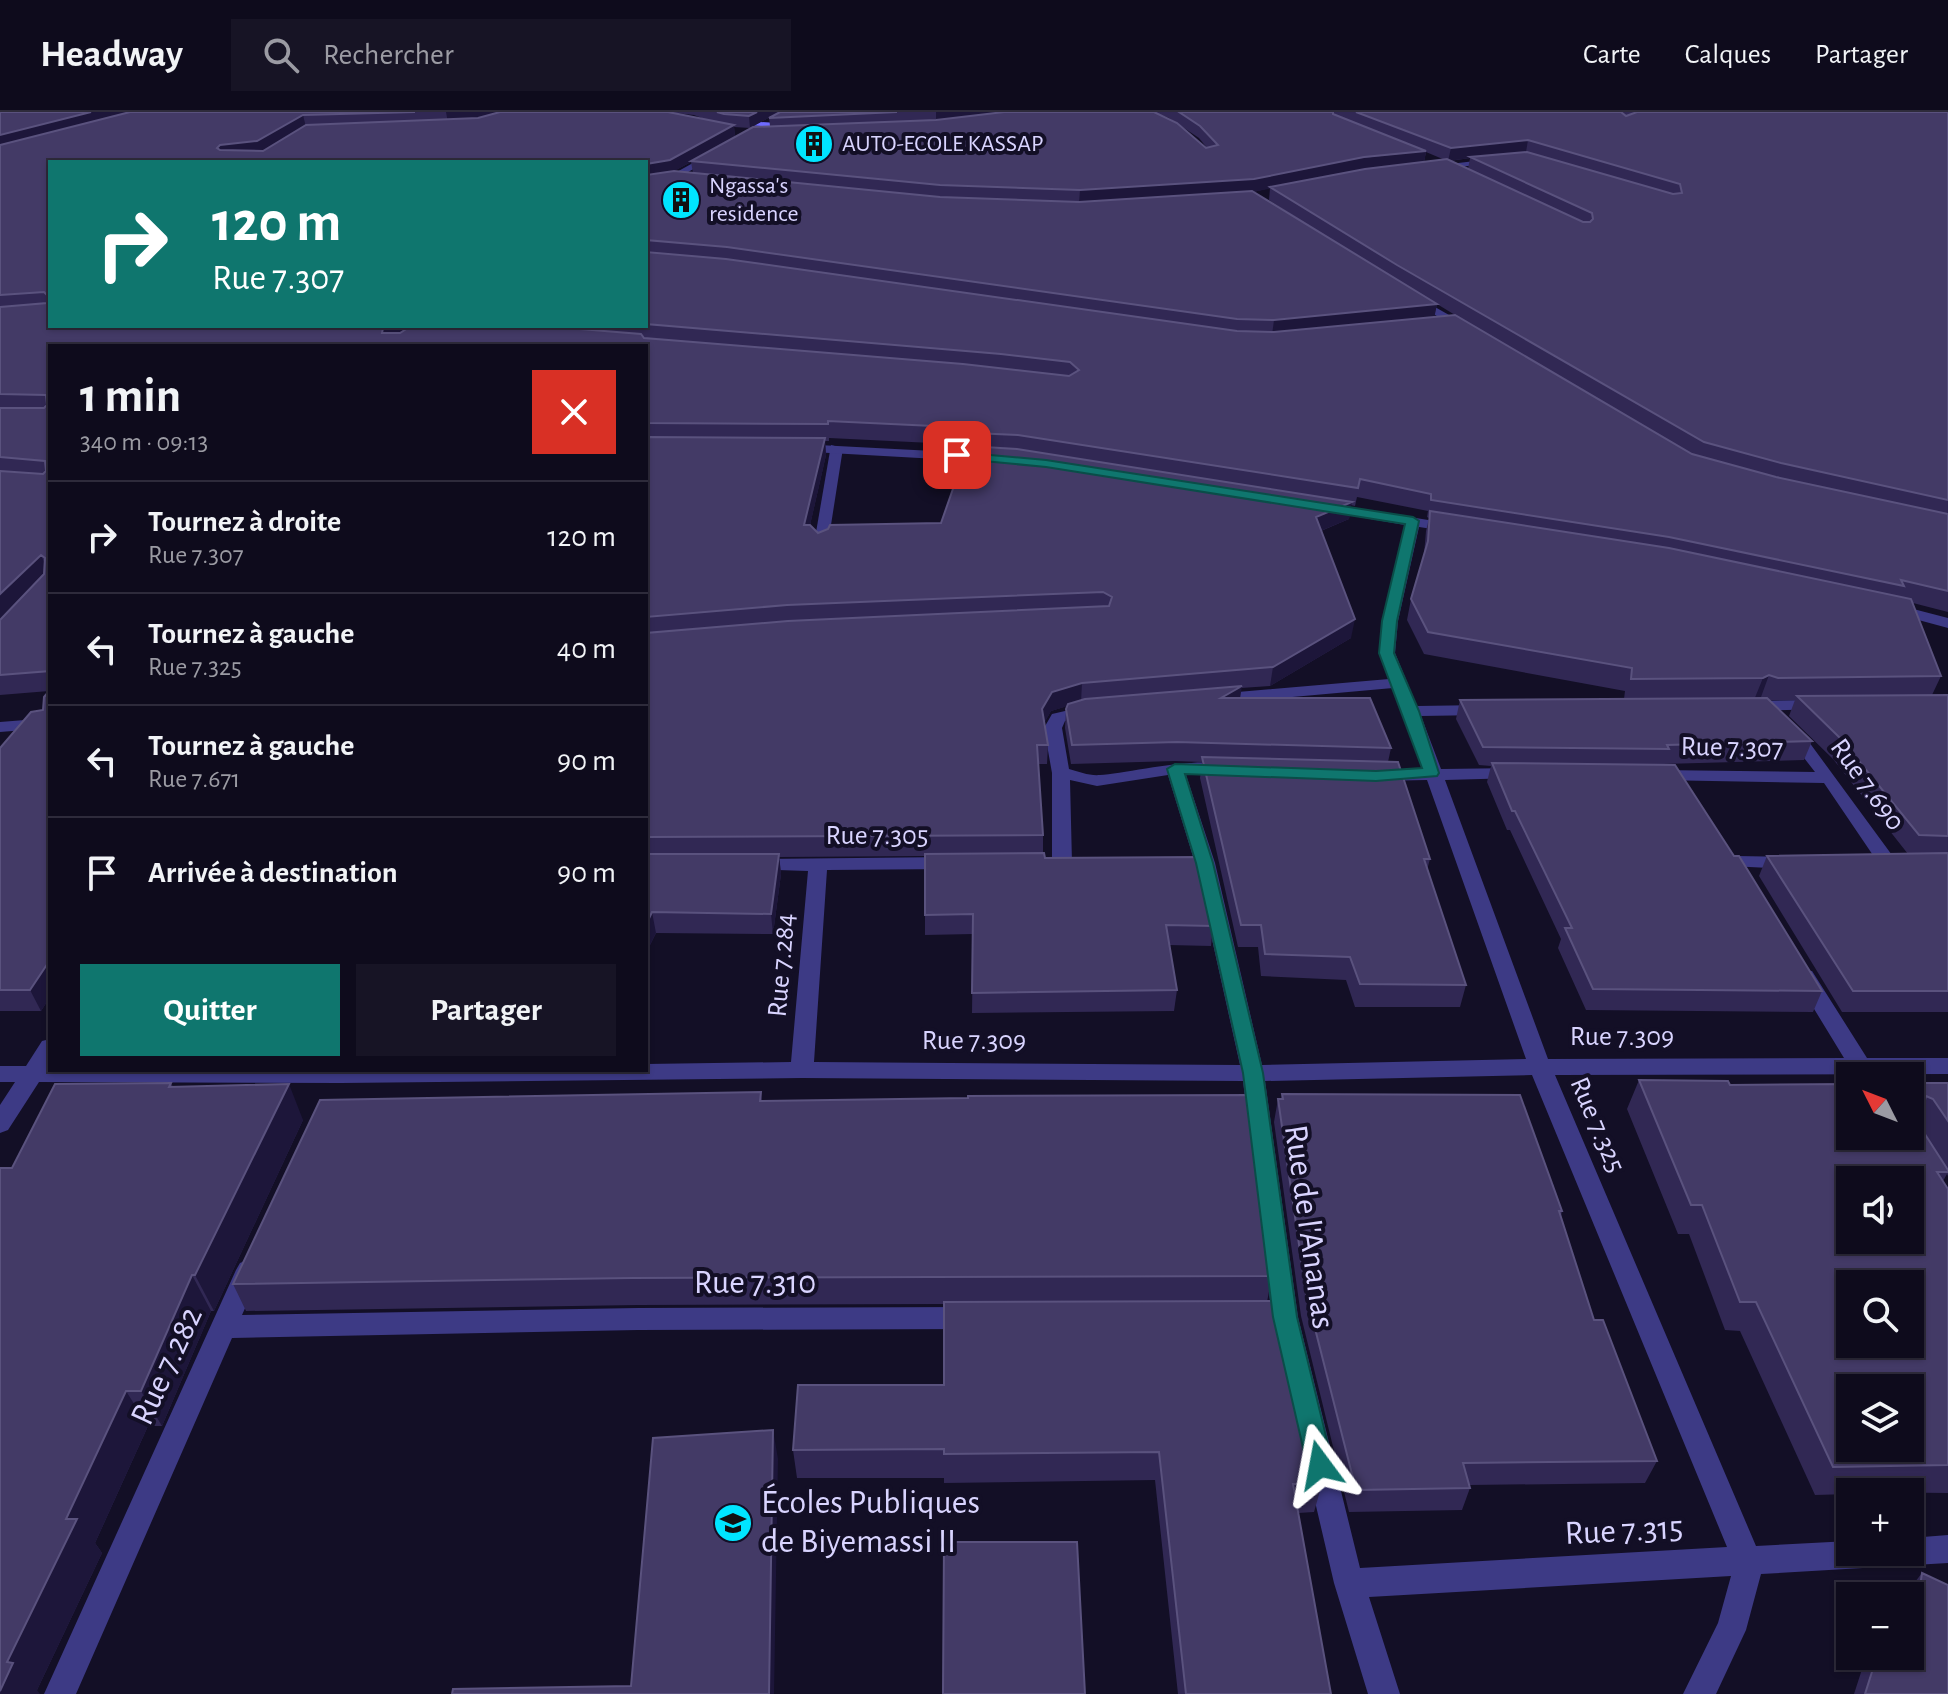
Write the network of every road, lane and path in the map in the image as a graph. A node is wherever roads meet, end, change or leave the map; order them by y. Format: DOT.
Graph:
graph roads {
  1 [pos="791,112"];
  2 [pos="717,122"];
  3 [pos="765,125"];
  4 [pos="723,131"];
  5 [pos="752,135"];
  6 [pos="723,149"];
  7 [pos="1429,159"];
  8 [pos="1505,160"];
  9 [pos="1443,165"];
  10 [pos="1417,169"];
  11 [pos="673,178"];
  12 [pos="1471,178"];
  13 [pos="688,179"];
  14 [pos="648,182"];
  15 [pos="648,192"];
  16 [pos="1403,292"];
  17 [pos="1457,323"];
  18 [pos="1442,325"];
  19 [pos="1483,339"];
  20 [pos="789,447"];
  21 [pos="836,448"];
  22 [pos="1002,458"];
  23 [pos="1306,504"];
  24 [pos="1413,521"];
  25 [pos="1475,531"];
  26 [pos="821,544"];
  27 [pos="1882,607"];
  28 [pos="1948,623"];
  29 [pos="1398,683"];
  30 [pos="1192,701"];
  31 [pos="1762,705"];
  32 [pos="1839,705"];
  33 [pos="1733,706"];
  34 [pos="1113,708"];
  35 [pos="1506,710"];
  36 [pos="1411,711"];
  37 [pos="48,723"];
  38 [pos="0,727"];
  39 [pos="1175,769"];
  40 [pos="1237,771"];
  41 [pos="1061,773"];
  42 [pos="1431,773"];
  43 [pos="1538,774"];
  44 [pos="1644,774"];
  45 [pos="1675,775"];
  46 [pos="1361,776"];
  47 [pos="1829,778"];
  48 [pos="1692,800"];
  49 [pos="970,863"];
  50 [pos="1062,863"];
  51 [pos="818,864"];
  52 [pos="1809,864"];
  53 [pos="740,865"];
  54 [pos="1864,865"];
  55 [pos="1890,866"];
  56 [pos="1915,866"];
  57 [pos="1753,889"];
  58 [pos="1794,958"];
  59 [pos="48,1050"];
  60 [pos="1858,1062"];
  61 [pos="1948,1066"];
  62 [pos="1540,1067"];
  63 [pos="1924,1067"];
  64 [pos="802,1070"];
  65 [pos="648,1071"];
  66 [pos="1836,1071"];
  67 [pos="495,1072"];
  68 [pos="342,1073"];
  69 [pos="1253,1073"];
  70 [pos="0,1074"];
  71 [pos="31,1074"];
  72 [pos="327,1103"];
  73 [pos="0,1124"];
  74 [pos="260,1244"];
  75 [pos="1253,1317"];
  76 [pos="1285,1317"];
  77 [pos="998,1318"];
  78 [pos="225,1327"];
  79 [pos="1948,1549"];
  80 [pos="1924,1551"];
  81 [pos="1836,1556"];
  82 [pos="1748,1562"];
  83 [pos="1349,1583"];
  84 [pos="60,1694"];
  85 [pos="1384,1694"];
  86 [pos="1699,1694"];
  1 -- 3 [label="street"];
  2 -- 3 [label="main road"];
  3 -- 5 [label="street"];
  3 -- 5 [label="main road"];
  4 -- 5 [label="main road"];
  6 -- 11 [label="street"];
  7 -- 9 [label="street"];
  8 -- 9 [label="street"];
  9 -- 10 [label="street"];
  9 -- 12 [label="street"];
  11 -- 13 [label="street"];
  11 -- 14 [label="street"];
  11 -- 15 [label="street"];
  16 -- 17 [label="street"];
  17 -- 18 [label="street"];
  17 -- 19 [label="street"];
  20 -- 21 [label="street"];
  21 -- 22 [label="street"];
  21 -- 26 [label="street"];
  23 -- 24 [label="street"];
  24 -- 25 [label="street"];
  24 -- 29 [label="street, Rue 7.325"];
  27 -- 28 [label="street"];
  29 -- 30 [label="street"];
  29 -- 36 [label="street, Rue 7.325"];
  31 -- 32 [label="street"];
  31 -- 33 [label="street"];
  31 -- 47 [label="street, Rue 7.690"];
  34 -- 41 [label="street"];
  35 -- 36 [label="street"];
  36 -- 42 [label="street, Rue 7.325"];
  37 -- 38 [label="street"];
  39 -- 40 [label="street"];
  39 -- 41 [label="street"];
  39 -- 69 [label="street, Rue de l'Ananas"];
  41 -- 50 [label="street"];
  42 -- 43 [label="street"];
  42 -- 46 [label="street"];
  42 -- 62 [label="street, Rue 7.325"];
  44 -- 45 [label="street, Rue 7.307"];
  45 -- 47 [label="street, Rue 7.307"];
  45 -- 48 [label="street"];
  47 -- 55 [label="street, Rue 7.690"];
  49 -- 51 [label="street, Rue 7.305"];
  51 -- 53 [label="street, Rue 7.305"];
  51 -- 64 [label="street, Rue 7.284"];
  52 -- 57 [label="street"];
  54 -- 55 [label="street"];
  55 -- 56 [label="street"];
  58 -- 60 [label="street"];
  59 -- 71 [label="street"];
  61 -- 63 [label="street, Rue 7.309"];
  62 -- 66 [label="street, Rue 7.309"];
  62 -- 69 [label="street, Rue 7.309"];
  62 -- 82 [label="street, Rue 7.325"];
  64 -- 65 [label="street, Rue 7.309"];
  64 -- 69 [label="street, Rue 7.309"];
  67 -- 68 [label="street, Rue 7.309"];
  68 -- 71 [label="street, Rue 7.309"];
  68 -- 72 [label="street"];
  69 -- 76 [label="street, Rue de l'Ananas"];
  70 -- 71 [label="street, Rue 7.309"];
  71 -- 73 [label="street"];
  74 -- 78 [label="street, Rue 7.282"];
  75 -- 76 [label="street"];
  76 -- 83 [label="street, Rue de l'Ananas"];
  77 -- 78 [label="street, Rue 7.310"];
  78 -- 84 [label="street, Rue 7.282"];
  79 -- 80 [label="street"];
  81 -- 82 [label="street, Rue 7.315"];
  82 -- 83 [label="street, Rue 7.315"];
  82 -- 86 [label="street"];
  83 -- 85 [label="street, Rue de l'Ananas"];
}
